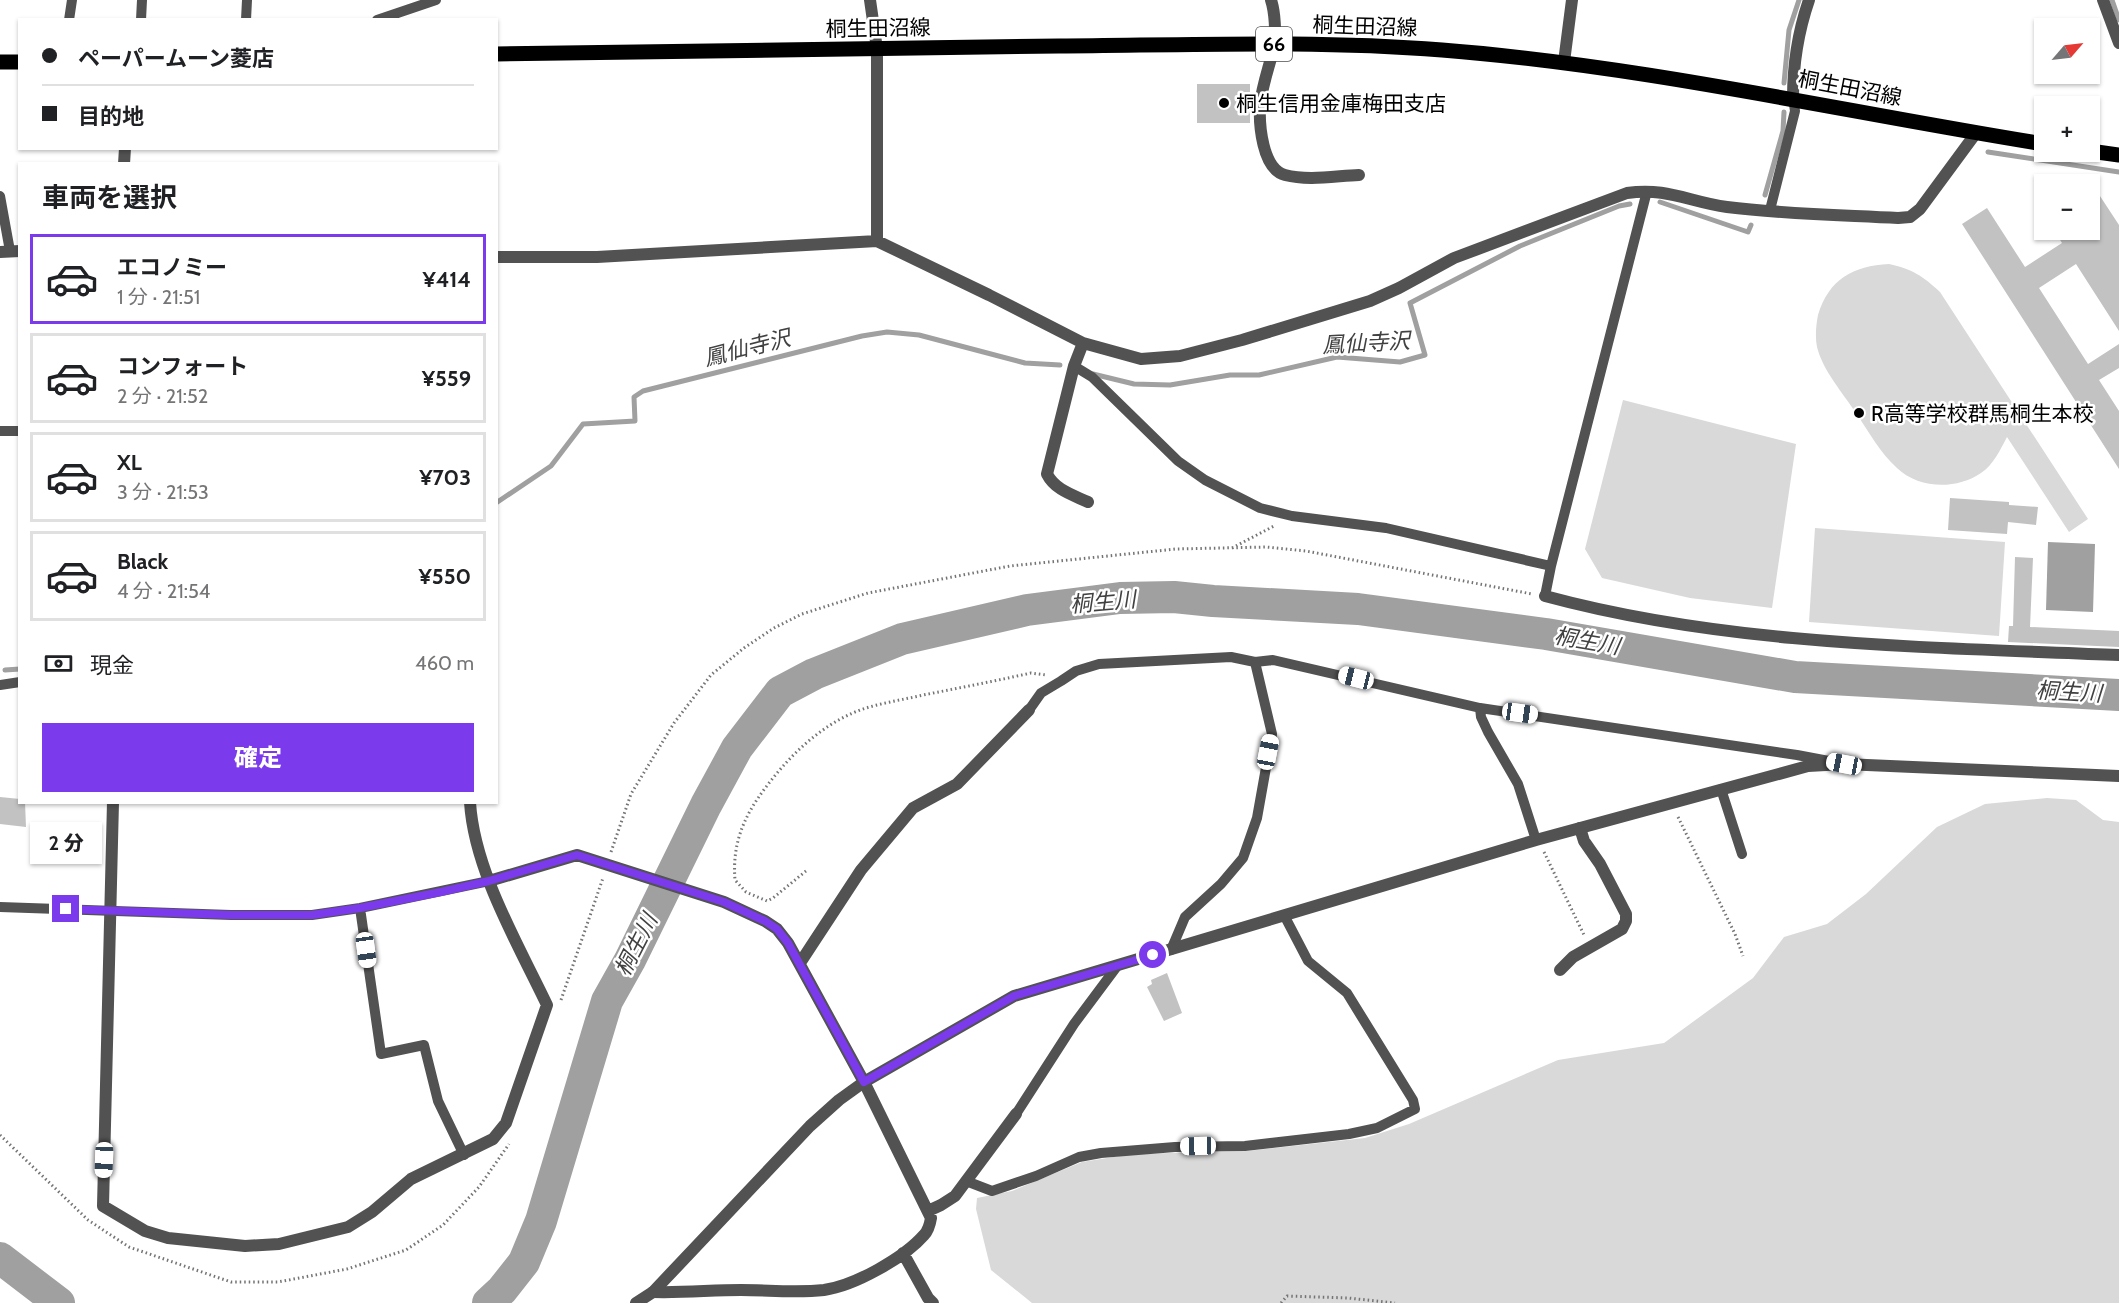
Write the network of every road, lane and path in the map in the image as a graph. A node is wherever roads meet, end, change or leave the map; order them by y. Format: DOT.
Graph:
graph roads {
  1 [pos="72,0"];
  2 [pos="142,0"];
  3 [pos="247,0"];
  4 [pos="436,0"];
  5 [pos="870,0"];
  6 [pos="1271,0"];
  7 [pos="1572,0"];
  8 [pos="1809,0"];
  9 [pos="2103,0"];
  10 [pos="69,18"];
  11 [pos="141,18"];
  12 [pos="246,18"];
  13 [pos="383,18"];
  14 [pos="2119,43"];
  15 [pos="1274,44"];
  16 [pos="877,49"];
  17 [pos="498,54"];
  18 [pos="0,62"];
  19 [pos="18,62"];
  20 [pos="1564,62"];
  21 [pos="1793,98"];
  22 [pos="1976,133"];
  23 [pos="2034,142"];
  24 [pos="2100,152"];
  25 [pos="2119,155"];
  26 [pos="1359,175"];
  27 [pos="1647,191"];
  28 [pos="0,196"];
  29 [pos="1770,210"];
  30 [pos="877,241"];
  31 [pos="10,251"];
  32 [pos="498,258"];
  33 [pos="1083,343"];
  34 [pos="1074,366"];
  35 [pos="0,431"];
  36 [pos="18,431"];
  37 [pos="1088,502"];
  38 [pos="1292,516"];
  39 [pos="1232,548"];
  40 [pos="1551,566"];
  41 [pos="1545,596"];
  42 [pos="2119,655"];
  43 [pos="1255,662"];
  44 [pos="1061,681"];
  45 [pos="18,682"];
  46 [pos="0,685"];
  47 [pos="1480,708"];
  48 [pos="1029,710"];
  49 [pos="1844,764"];
  50 [pos="2119,776"];
  51 [pos="1720,789"];
  52 [pos="1671,803"];
  53 [pos="112,804"];
  54 [pos="470,804"];
  55 [pos="1580,828"];
  56 [pos="1540,846"];
  57 [pos="1742,855"];
  58 [pos="609,864"];
  59 [pos="806,871"];
  60 [pos="489,881"];
  61 [pos="0,907"];
  62 [pos="360,908"];
  63 [pos="110,911"];
  64 [pos="1284,915"];
  65 [pos="1590,948"];
  66 [pos="1171,950"];
  67 [pos="1743,956"];
  68 [pos="800,963"];
  69 [pos="1118,965"];
  70 [pos="1560,970"];
  71 [pos="558,1011"];
  72 [pos="864,1082"];
  73 [pos="1016,1114"];
  74 [pos="0,1135"];
  75 [pos="512,1140"];
  76 [pos="464,1155"];
  77 [pos="966,1181"];
  78 [pos="928,1210"];
  79 [pos="903,1253"];
  80 [pos="653,1292"];
  81 [pos="636,1303"];
  82 [pos="933,1303"];
  83 [pos="1281,1303"];
  84 [pos="1395,1303"];
  1 -- 10 [label="lane"];
  2 -- 11 [label="lane"];
  3 -- 12 [label="lane"];
  4 -- 13 [label="lane"];
  5 -- 16 [label="street"];
  6 -- 15 [label="street"];
  7 -- 20 [label="street"];
  8 -- 21 [label="street"];
  9 -- 14 [label="street"];
  15 -- 16 [label="main road, 桐生田沼線 / 66"];
  15 -- 20 [label="main road, 桐生田沼線 / 66"];
  15 -- 26 [label="street"];
  16 -- 17 [label="main road, 桐生田沼線 / 66"];
  16 -- 30 [label="street"];
  18 -- 19 [label="main road"];
  20 -- 21 [label="main road, 桐生田沼線 / 66"];
  21 -- 22 [label="main road, 桐生田沼線 / 66"];
  21 -- 29 [label="lane"];
  22 -- 23 [label="main road, 桐生田沼線 / 66"];
  22 -- 29 [label="street"];
  24 -- 25 [label="main road"];
  27 -- 29 [label="street"];
  27 -- 33 [label="street"];
  27 -- 40 [label="lane"];
  28 -- 31 [label="lane"];
  30 -- 32 [label="street"];
  30 -- 33 [label="street"];
  33 -- 34 [label="street"];
  34 -- 37 [label="street"];
  34 -- 38 [label="lane"];
  35 -- 36 [label="lane"];
  38 -- 39 [label="path"];
  38 -- 40 [label="lane"];
  39 -- 41 [label="path"];
  39 -- 58 [label="path"];
  40 -- 41 [label="lane"];
  41 -- 42 [label="street"];
  43 -- 44 [label="lane"];
  43 -- 47 [label="lane"];
  43 -- 66 [label="lane"];
  44 -- 48 [label="lane"];
  44 -- 59 [label="path"];
  45 -- 46 [label="lane"];
  47 -- 49 [label="lane"];
  47 -- 56 [label="lane"];
  48 -- 68 [label="street"];
  49 -- 50 [label="street"];
  49 -- 51 [label="street"];
  51 -- 52 [label="street"];
  51 -- 57 [label="lane"];
  52 -- 55 [label="street"];
  52 -- 67 [label="path"];
  53 -- 63 [label="street"];
  54 -- 60 [label="street"];
  55 -- 56 [label="street"];
  55 -- 65 [label="street"];
  56 -- 64 [label="street"];
  56 -- 65 [label="path"];
  58 -- 60 [label="street"];
  58 -- 68 [label="street"];
  58 -- 71 [label="path"];
  60 -- 62 [label="lane"];
  60 -- 76 [label="street"];
  61 -- 63 [label="lane"];
  62 -- 63 [label="lane"];
  62 -- 76 [label="lane"];
  63 -- 76 [label="street"];
  64 -- 66 [label="street"];
  64 -- 77 [label="lane"];
  65 -- 70 [label="street"];
  66 -- 69 [label="street"];
  68 -- 72 [label="street"];
  69 -- 72 [label="street"];
  69 -- 73 [label="lane"];
  72 -- 78 [label="street"];
  72 -- 80 [label="street"];
  73 -- 77 [label="street"];
  74 -- 75 [label="path"];
  77 -- 78 [label="street"];
  78 -- 79 [label="street"];
  79 -- 80 [label="street"];
  79 -- 82 [label="street"];
  80 -- 81 [label="street"];
  83 -- 84 [label="path"];
}
